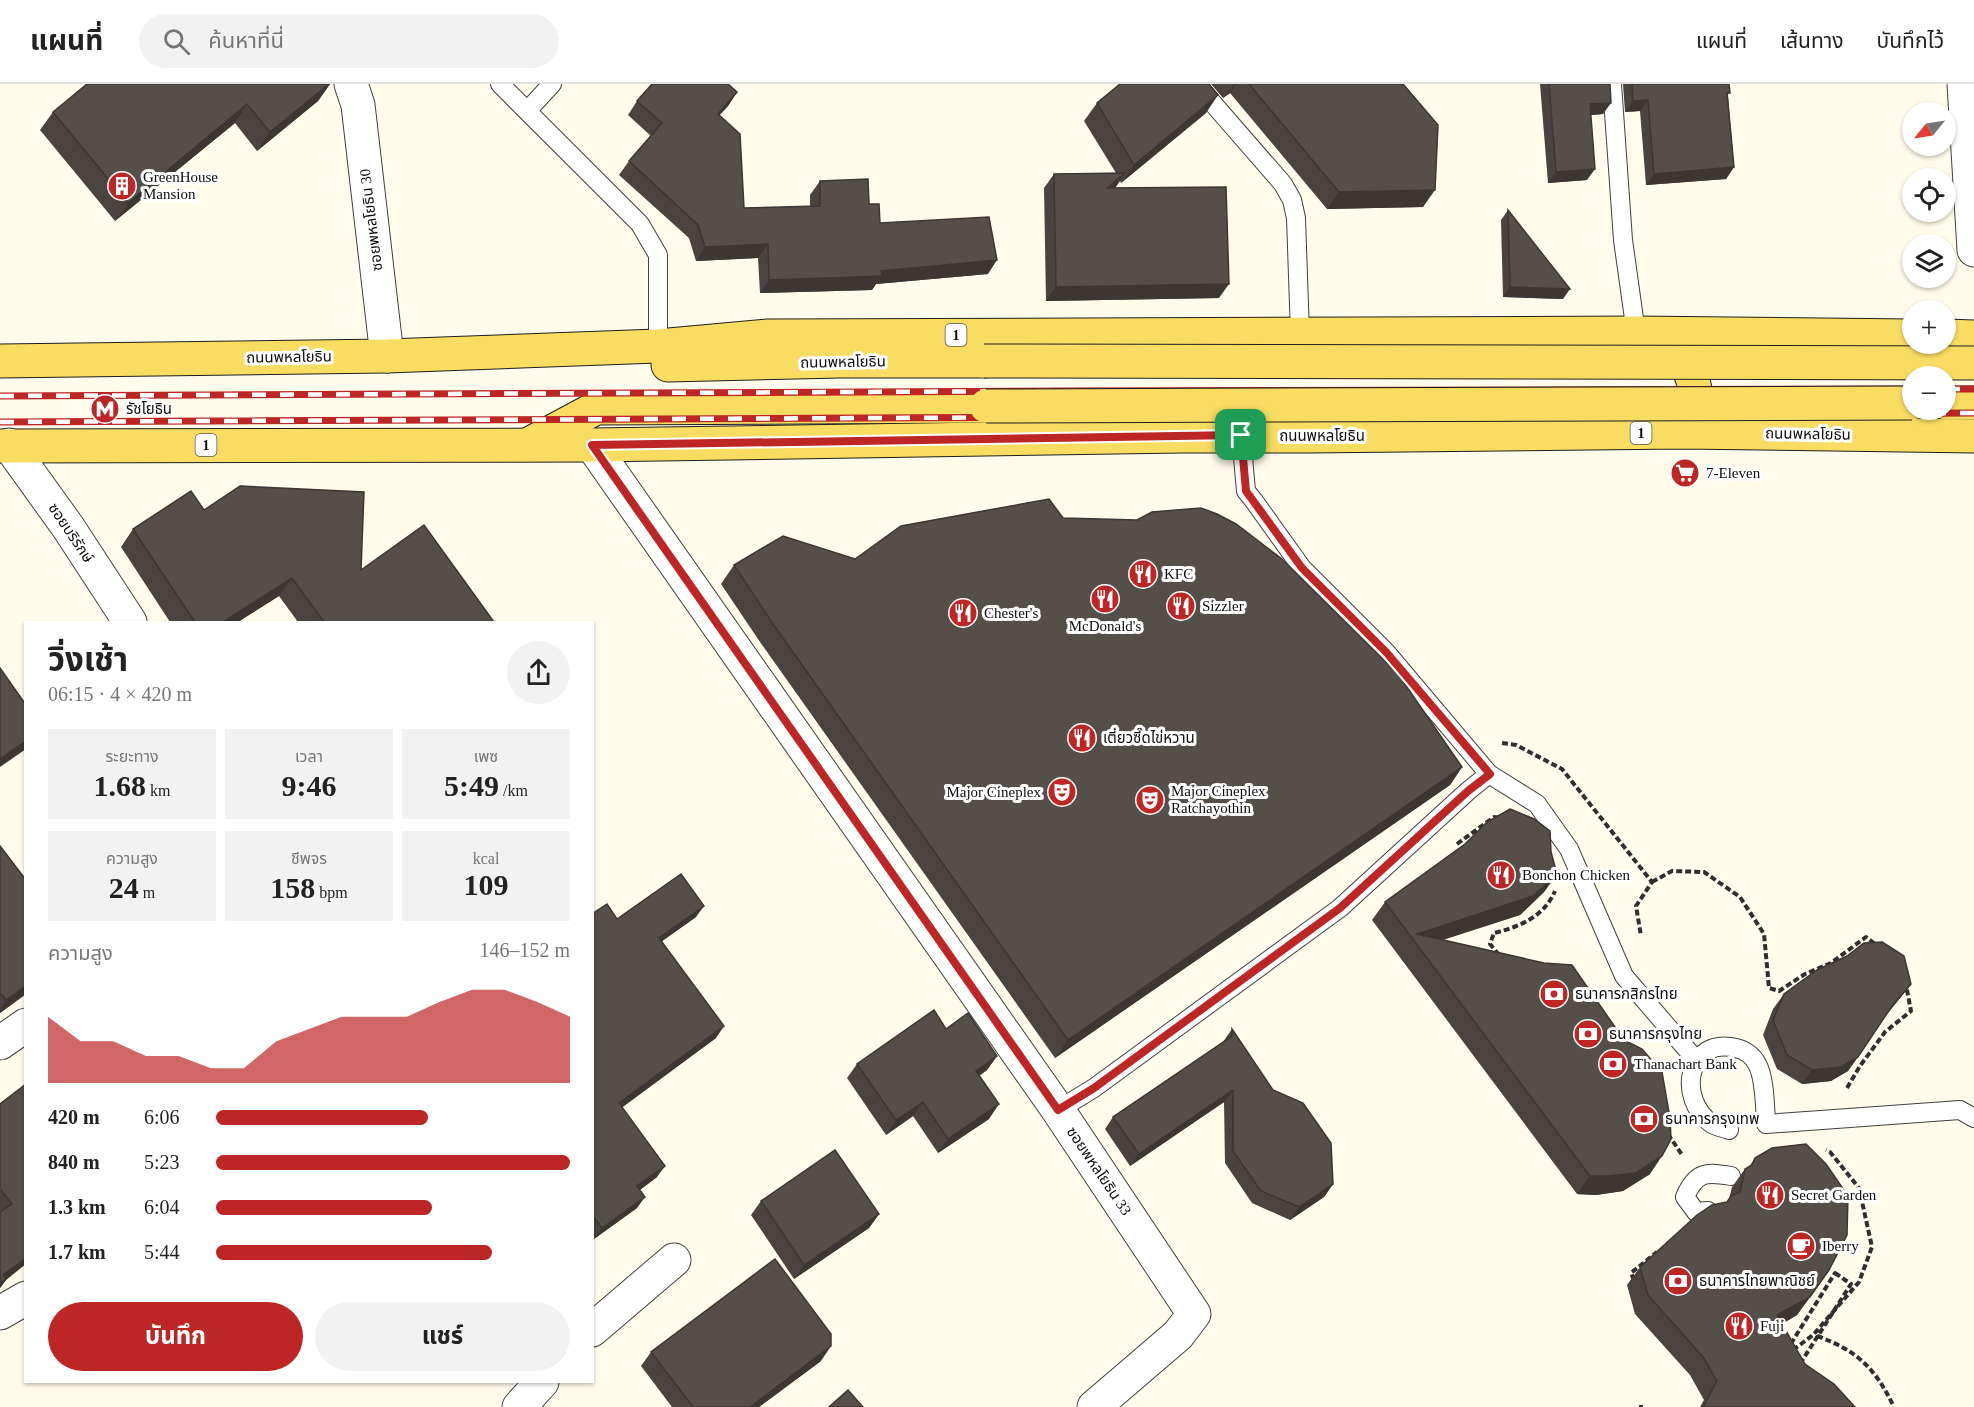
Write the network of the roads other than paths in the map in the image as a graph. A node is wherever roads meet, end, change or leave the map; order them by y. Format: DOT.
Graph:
graph roads {
  1 [pos="351,84"];
  2 [pos="500,84"];
  3 [pos="552,84"];
  4 [pos="1196,84"];
  5 [pos="1612,84"];
  6 [pos="1964,84"];
  7 [pos="527,111"];
  8 [pos="1974,250"];
  9 [pos="1636,333"];
  10 [pos="1300,334"];
  11 [pos="1670,334"];
  12 [pos="1902,336"];
  13 [pos="1956,336"];
  14 [pos="1974,337"];
  15 [pos="658,346"];
  16 [pos="578,349"];
  17 [pos="387,356"];
  18 [pos="0,361"];
  19 [pos="1974,363"];
  20 [pos="1902,403"];
  21 [pos="1956,403"];
  22 [pos="1974,403"];
  23 [pos="1681,432"];
  24 [pos="1241,435"];
  25 [pos="1974,436"];
  26 [pos="526,445"];
  27 [pos="592,445"];
  28 [pos="5,446"];
  29 [pos="129,621"];
  30 [pos="1490,774"];
  31 [pos="24,1026"];
  32 [pos="0,1043"];
  33 [pos="1696,1060"];
  34 [pos="1058,1110"];
  35 [pos="1974,1118"];
  36 [pos="1729,1130"];
  37 [pos="1731,1176"];
  38 [pos="1708,1211"];
  39 [pos="674,1260"];
  40 [pos="24,1299"];
  41 [pos="0,1313"];
  42 [pos="594,1328"];
  43 [pos="541,1383"];
  44 [pos="519,1407"];
  45 [pos="1094,1407"];
  1 -- 17 [label="street, ซอยพหลโยธิน 30"];
  2 -- 7 [label="lane"];
  3 -- 7 [label="lane"];
  4 -- 10 [label="lane"];
  5 -- 9 [label="lane"];
  6 -- 8 [label="street"];
  7 -- 15 [label="lane"];
  9 -- 10 [label="main road, ถนนพหลโยธิน / 1"];
  9 -- 11 [label="main road, ถนนพหลโยธิน / 1"];
  10 -- 15 [label="main road, ถนนพหลโยธิน / 1"];
  11 -- 12 [label="main road, ถนนพหลโยธิน / 1"];
  11 -- 23 [label="main road"];
  13 -- 14 [label="main road"];
  15 -- 16 [label="main road, ถนนพหลโยธิน / 1"];
  16 -- 17 [label="main road, ถนนพหลโยธิน / 1"];
  16 -- 19 [label="main road, ถนนพหลโยธิน, bridge"];
  17 -- 18 [label="main road, ถนนพหลโยธิน / 1"];
  20 -- 26 [label="main road, ถนนพหลโยธิน, bridge"];
  21 -- 22 [label="main road"];
  23 -- 24 [label="main road, ถนนพหลโยธิน / 1"];
  23 -- 25 [label="main road, ถนนพหลโยธิน / 1"];
  24 -- 27 [label="main road, ถนนพหลโยธิน / 1"];
  24 -- 30 [label="lane"];
  26 -- 27 [label="main road, ถนนพหลโยธิน / 1"];
  26 -- 28 [label="main road, ถนนพหลโยธิน / 1"];
  27 -- 34 [label="street, ซอยพหลโยธิน 33"];
  28 -- 29 [label="street, ซอยบริรักษ์"];
  30 -- 33 [label="lane"];
  30 -- 34 [label="lane"];
  31 -- 32 [label="street"];
  33 -- 35 [label="lane"];
  33 -- 36 [label="lane"];
  34 -- 45 [label="street, ซอยพหลโยธิน 33"];
  37 -- 38 [label="lane"];
  39 -- 42 [label="street"];
  40 -- 41 [label="street"];
  43 -- 44 [label="street"];
}
